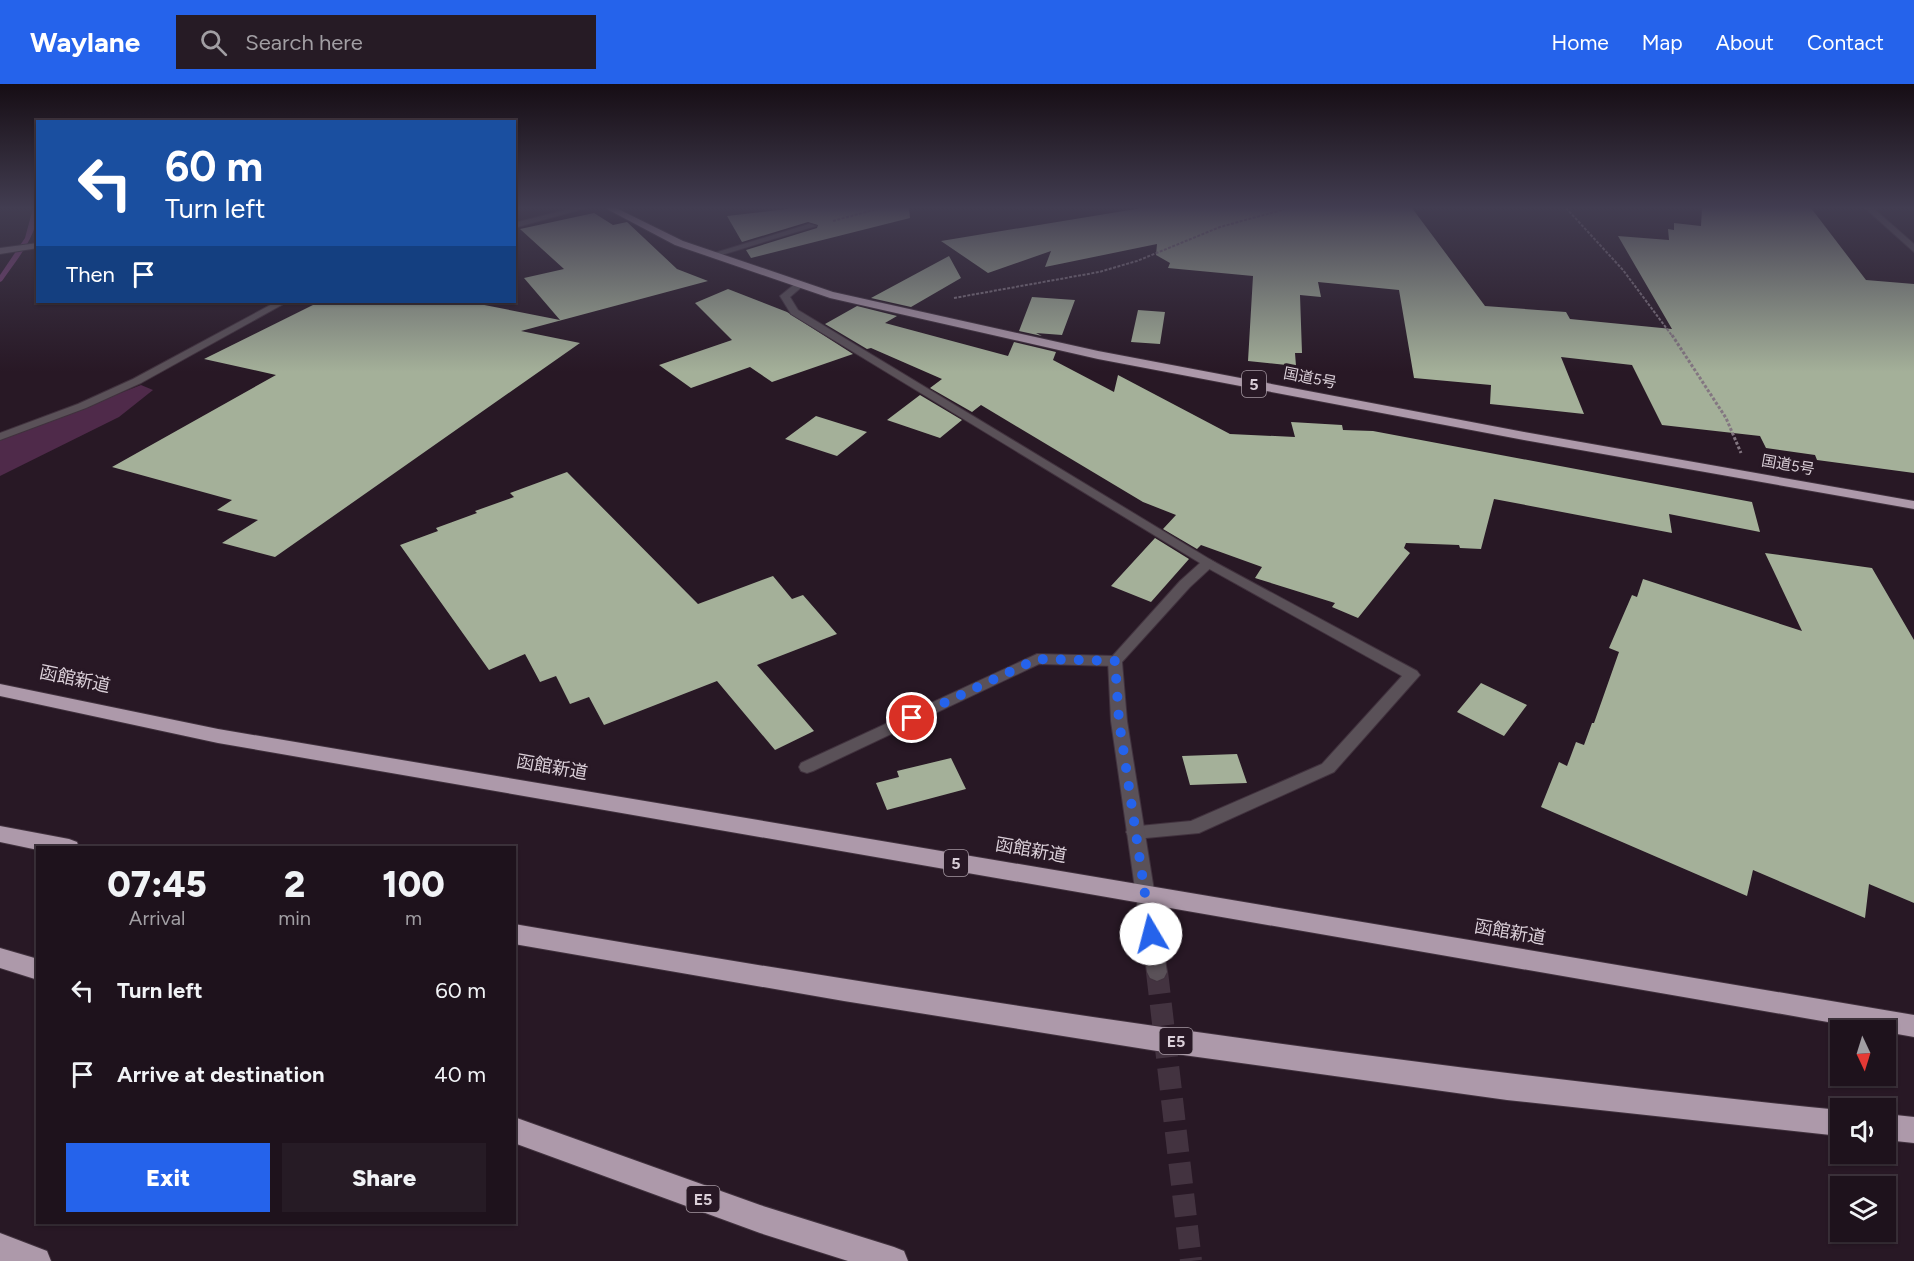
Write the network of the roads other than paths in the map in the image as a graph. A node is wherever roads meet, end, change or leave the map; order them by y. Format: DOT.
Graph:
graph roads {
  1 [pos="735,263"];
  2 [pos="799,285"];
  3 [pos="280,303"];
  4 [pos="0,437"];
  5 [pos="1914,505"];
  6 [pos="1209,563"];
  7 [pos="1115,661"];
  8 [pos="0,690"];
  9 [pos="807,767"];
  10 [pos="1135,832"];
  11 [pos="0,834"];
  12 [pos="59,846"];
  13 [pos="1146,896"];
  14 [pos="516,934"];
  15 [pos="0,958"];
  16 [pos="36,969"];
  17 [pos="1157,972"];
  18 [pos="1914,1026"];
  19 [pos="1830,1122"];
  20 [pos="1896,1128"];
  21 [pos="1914,1130"];
  22 [pos="516,1131"];
  23 [pos="0,1247"];
  24 [pos="37,1261"];
  25 [pos="894,1261"];
  1 -- 2 [label="highway, 国道5号 / 5"];
  2 -- 5 [label="highway, 国道5号 / 5"];
  2 -- 6 [label="street"];
  3 -- 4 [label="street"];
  6 -- 7 [label="street"];
  6 -- 10 [label="street"];
  7 -- 9 [label="street"];
  7 -- 10 [label="street"];
  8 -- 13 [label="highway, 函館新道 / 5"];
  10 -- 13 [label="street"];
  11 -- 12 [label="highway"];
  13 -- 17 [label="street"];
  13 -- 18 [label="highway, 函館新道 / 5"];
  14 -- 19 [label="highway, E5"];
  15 -- 16 [label="highway"];
  20 -- 21 [label="highway"];
  22 -- 25 [label="highway, E5"];
  23 -- 24 [label="highway"];
}
